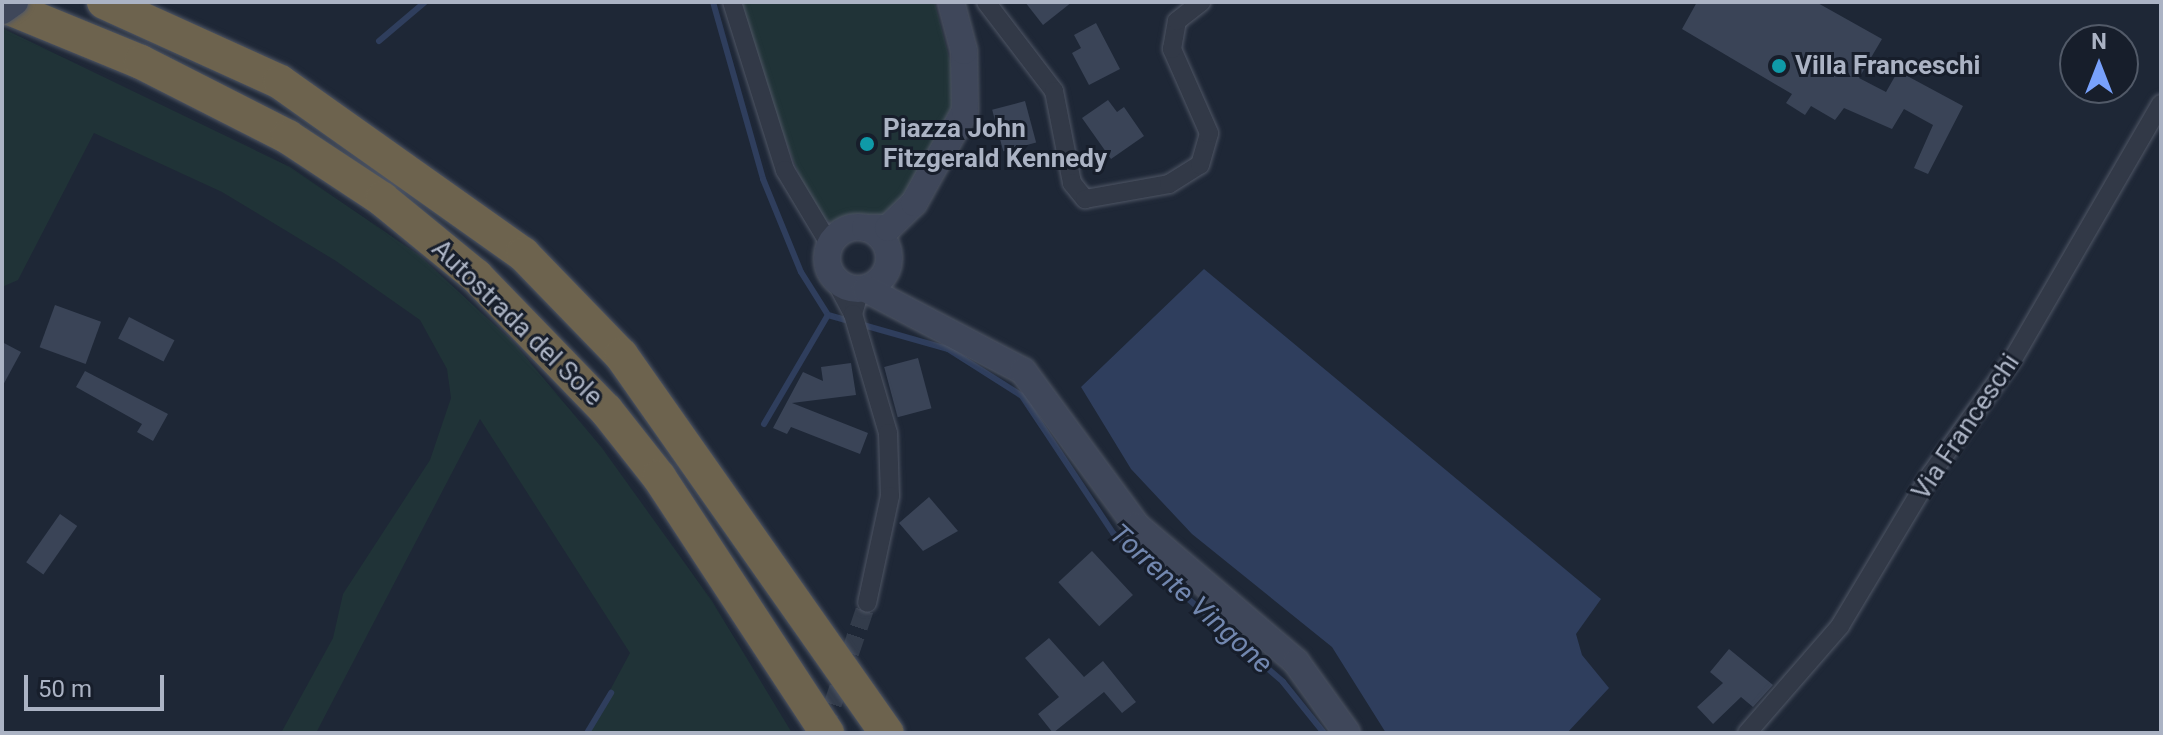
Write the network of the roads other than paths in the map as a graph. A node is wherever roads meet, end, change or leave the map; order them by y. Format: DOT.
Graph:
graph roads {
  1 [pos="15,2"];
  2 [pos="104,2"];
  3 [pos="732,2"];
  4 [pos="951,2"];
  5 [pos="986,2"];
  6 [pos="1201,2"];
  7 [pos="2,8"];
  8 [pos="2161,104"];
  9 [pos="914,203"];
  10 [pos="865,228"];
  11 [pos="830,245"];
  12 [pos="889,265"];
  13 [pos="859,297"];
  14 [pos="945,328"];
  15 [pos="867,603"];
  16 [pos="827,733"];
  17 [pos="887,733"];
  18 [pos="1347,733"];
  19 [pos="1747,733"];
  1 -- 7 [label="street, bridge"];
  2 -- 17 [label="highway, Autostrada del Sole"];
  3 -- 11 [label="street"];
  4 -- 9 [label="street"];
  5 -- 6 [label="street"];
  7 -- 16 [label="highway, Autostrada del Sole"];
  8 -- 19 [label="street, Via Franceschi"];
  9 -- 10 [label="street"];
  9 -- 12 [label="street"];
  10 -- 11 [label="street"];
  10 -- 12 [label="street"];
  11 -- 13 [label="street"];
  12 -- 13 [label="street"];
  12 -- 14 [label="street"];
  13 -- 14 [label="street"];
  13 -- 15 [label="street"];
  14 -- 18 [label="street"];
}
